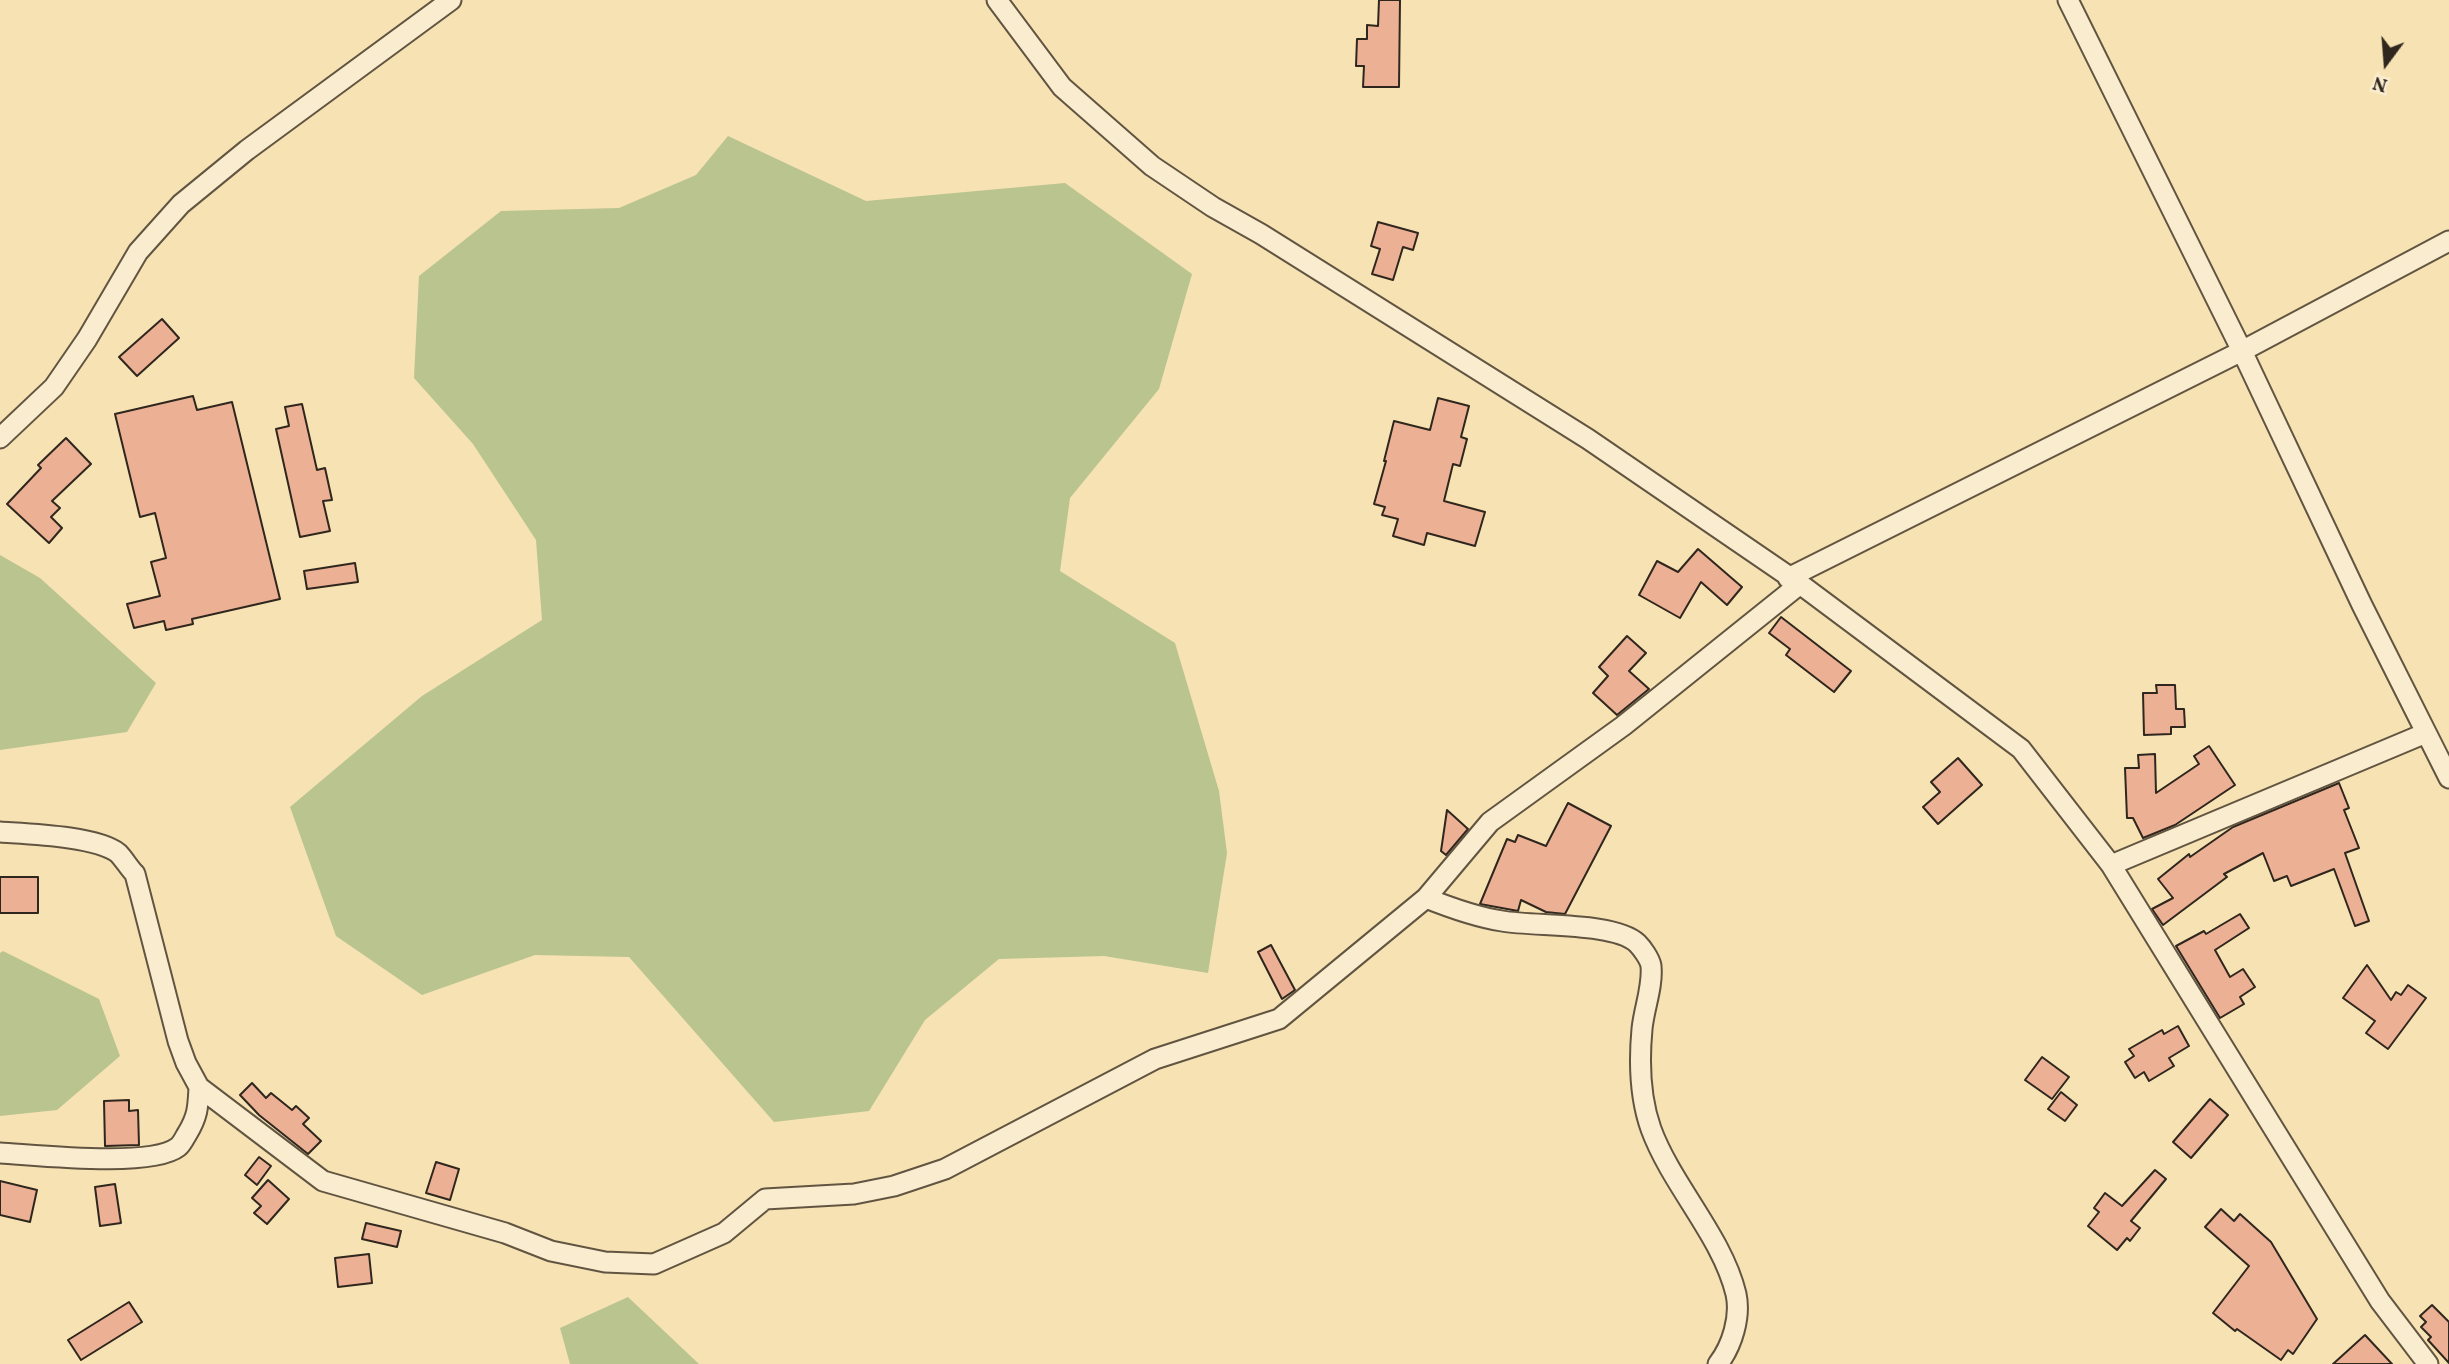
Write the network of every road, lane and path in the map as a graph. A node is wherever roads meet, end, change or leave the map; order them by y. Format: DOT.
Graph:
graph roads {
  1 [pos="451,0"];
  2 [pos="997,0"];
  3 [pos="2068,0"];
  4 [pos="2449,241"];
  5 [pos="2242,351"];
  6 [pos="0,438"];
  7 [pos="1794,581"];
  8 [pos="2426,733"];
  9 [pos="2449,778"];
  10 [pos="0,832"];
  11 [pos="2111,865"];
  12 [pos="1426,898"];
  13 [pos="199,1087"];
  14 [pos="0,1153"];
  15 [pos="1718,1364"];
  16 [pos="2428,1364"];
  1 -- 6 [label="street"];
  2 -- 7 [label="street"];
  3 -- 5 [label="street"];
  4 -- 5 [label="street"];
  5 -- 7 [label="street"];
  5 -- 8 [label="street"];
  7 -- 11 [label="street"];
  7 -- 12 [label="street"];
  8 -- 9 [label="street"];
  8 -- 11 [label="street"];
  10 -- 13 [label="street"];
  11 -- 16 [label="street"];
  12 -- 13 [label="street"];
  12 -- 15 [label="street"];
  13 -- 14 [label="street"];
}
